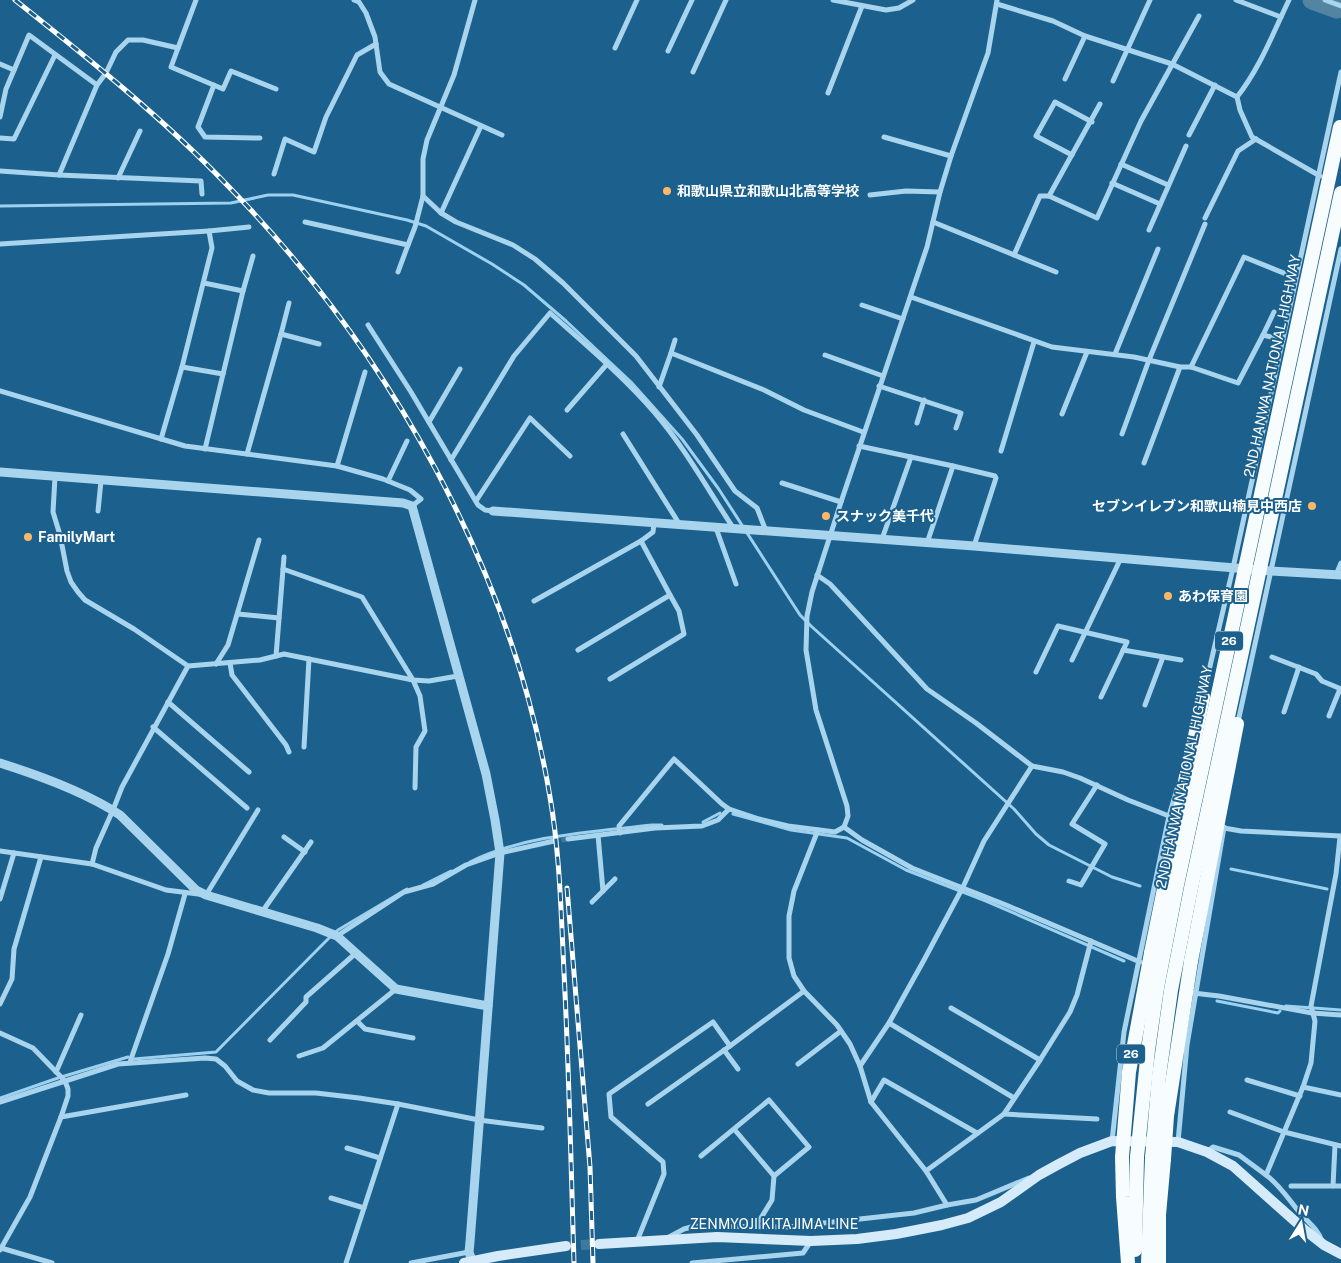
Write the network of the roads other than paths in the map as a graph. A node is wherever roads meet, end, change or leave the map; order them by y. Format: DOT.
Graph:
graph roads {
  1 [pos="196,0"];
  2 [pos="354,0"];
  3 [pos="475,0"];
  4 [pos="637,0"];
  5 [pos="692,0"];
  6 [pos="726,0"];
  7 [pos="833,0"];
  8 [pos="913,0"];
  9 [pos="1150,0"];
  10 [pos="1236,0"];
  11 [pos="1289,0"];
  12 [pos="1325,0"];
  13 [pos="843,1"];
  14 [pos="997,2"];
  15 [pos="862,6"];
  16 [pos="1341,6"];
  17 [pos="1199,16"];
  18 [pos="1281,17"];
  19 [pos="1085,36"];
  20 [pos="376,44"];
  21 [pos="178,48"];
  22 [pos="615,48"];
  23 [pos="668,50"];
  24 [pos="1128,51"];
  25 [pos="55,55"];
  26 [pos="0,64"];
  27 [pos="1172,64"];
  28 [pos="14,70"];
  29 [pos="693,72"];
  30 [pos="1341,72"];
  31 [pos="1065,79"];
  32 [pos="1113,81"];
  33 [pos="97,85"];
  34 [pos="214,85"];
  35 [pos="1215,85"];
  36 [pos="276,89"];
  37 [pos="828,93"];
  38 [pos="1236,97"];
  39 [pos="1100,104"];
  40 [pos="439,108"];
  41 [pos="0,117"];
  42 [pos="1092,122"];
  43 [pos="1340,124"];
  44 [pos="481,126"];
  45 [pos="140,132"];
  46 [pos="502,135"];
  47 [pos="1189,135"];
  48 [pos="884,137"];
  49 [pos="0,138"];
  50 [pos="260,138"];
  51 [pos="1256,139"];
  52 [pos="1186,146"];
  53 [pos="1072,155"];
  54 [pos="951,156"];
  55 [pos="1121,164"];
  56 [pos="0,171"];
  57 [pos="274,174"];
  58 [pos="59,175"];
  59 [pos="1318,175"];
  60 [pos="118,178"];
  61 [pos="1112,183"];
  62 [pos="1168,185"];
  63 [pos="1337,189"];
  64 [pos="940,192"];
  65 [pos="202,194"];
  66 [pos="870,195"];
  67 [pos="423,196"];
  68 [pos="1049,196"];
  69 [pos="1160,204"];
  70 [pos="441,213"];
  71 [pos="305,222"];
  72 [pos="933,222"];
  73 [pos="249,227"];
  74 [pos="1149,230"];
  75 [pos="209,231"];
  76 [pos="0,244"];
  77 [pos="408,245"];
  78 [pos="1158,249"];
  79 [pos="1341,249"];
  80 [pos="253,256"];
  81 [pos="1014,256"];
  82 [pos="398,272"];
  83 [pos="1056,272"];
  84 [pos="1296,278"];
  85 [pos="204,283"];
  86 [pos="243,291"];
  87 [pos="911,297"];
  88 [pos="289,302"];
  89 [pos="862,305"];
  90 [pos="1274,312"];
  91 [pos="904,319"];
  92 [pos="368,325"];
  93 [pos="281,334"];
  94 [pos="1263,335"];
  95 [pos="675,340"];
  96 [pos="1283,340"];
  97 [pos="1034,342"];
  98 [pos="319,344"];
  99 [pos="1086,352"];
  100 [pos="671,353"];
  101 [pos="1115,354"];
  102 [pos="825,355"];
  103 [pos="1149,360"];
  104 [pos="607,364"];
  105 [pos="182,366"];
  106 [pos="1180,367"];
  107 [pos="1191,367"];
  108 [pos="460,369"];
  109 [pos="365,372"];
  110 [pos="223,374"];
  111 [pos="883,376"];
  112 [pos="880,386"];
  113 [pos="659,387"];
  114 [pos="0,391"];
  115 [pos="924,400"];
  116 [pos="567,410"];
  117 [pos="1062,414"];
  118 [pos="429,422"];
  119 [pos="917,423"];
  120 [pos="956,428"];
  121 [pos="863,432"];
  122 [pos="623,434"];
  123 [pos="1122,434"];
  124 [pos="161,439"];
  125 [pos="408,441"];
  126 [pos="859,446"];
  127 [pos="206,449"];
  128 [pos="1001,451"];
  129 [pos="247,454"];
  130 [pos="570,456"];
  131 [pos="911,457"];
  132 [pos="451,460"];
  133 [pos="1144,463"];
  134 [pos="337,466"];
  135 [pos="953,466"];
  136 [pos="0,472"];
  137 [pos="55,477"];
  138 [pos="101,481"];
  139 [pos="388,481"];
  140 [pos="782,483"];
  141 [pos="476,501"];
  142 [pos="840,502"];
  143 [pos="412,506"];
  144 [pos="98,511"];
  145 [pos="493,511"];
  146 [pos="654,523"];
  147 [pos="680,525"];
  148 [pos="716,528"];
  149 [pos="737,530"];
  150 [pos="766,532"];
  151 [pos="830,536"];
  152 [pos="882,539"];
  153 [pos="259,540"];
  154 [pos="641,541"];
  155 [pos="927,543"];
  156 [pos="974,546"];
  157 [pos="284,557"];
  158 [pos="1121,558"];
  159 [pos="1341,563"];
  160 [pos="1233,568"];
  161 [pos="283,569"];
  162 [pos="1271,572"];
  163 [pos="817,575"];
  164 [pos="1339,575"];
  165 [pos="736,584"];
  166 [pos="670,595"];
  167 [pos="534,601"];
  168 [pos="238,614"];
  169 [pos="280,618"];
  170 [pos="1085,632"];
  171 [pos="578,650"];
  172 [pos="1123,650"];
  173 [pos="276,656"];
  174 [pos="1163,656"];
  175 [pos="1272,657"];
  176 [pos="309,659"];
  177 [pos="1072,660"];
  178 [pos="1181,660"];
  179 [pos="230,663"];
  180 [pos="216,664"];
  181 [pos="188,666"];
  182 [pos="1299,667"];
  183 [pos="1036,672"];
  184 [pos="458,676"];
  185 [pos="413,680"];
  186 [pos="610,680"];
  187 [pos="1341,689"];
  188 [pos="1101,697"];
  189 [pos="1203,697"];
  190 [pos="168,702"];
  191 [pos="1146,705"];
  192 [pos="1284,712"];
  193 [pos="1329,716"];
  194 [pos="1237,724"];
  195 [pos="153,728"];
  196 [pos="304,747"];
  197 [pos="289,752"];
  198 [pos="0,763"];
  199 [pos="1032,766"];
  200 [pos="249,772"];
  201 [pos="1097,785"];
  202 [pos="414,788"];
  203 [pos="246,808"];
  204 [pos="729,809"];
  205 [pos="113,810"];
  206 [pos="258,810"];
  207 [pos="1169,816"];
  208 [pos="844,827"];
  209 [pos="1224,828"];
  210 [pos="619,830"];
  211 [pos="817,832"];
  212 [pos="598,835"];
  213 [pos="284,837"];
  214 [pos="1340,837"];
  215 [pos="568,839"];
  216 [pos="554,841"];
  217 [pos="311,842"];
  218 [pos="499,849"];
  219 [pos="0,851"];
  220 [pos="305,852"];
  221 [pos="14,853"];
  222 [pos="41,857"];
  223 [pos="92,864"];
  224 [pos="615,879"];
  225 [pos="1068,881"];
  226 [pos="961,890"];
  227 [pos="603,891"];
  228 [pos="185,894"];
  229 [pos="206,895"];
  230 [pos="0,899"];
  231 [pos="592,902"];
  232 [pos="262,912"];
  233 [pos="335,935"];
  234 [pos="1090,945"];
  235 [pos="356,953"];
  236 [pos="1138,961"];
  237 [pos="1162,975"];
  238 [pos="1170,980"];
  239 [pos="396,988"];
  240 [pos="804,991"];
  241 [pos="1195,994"];
  242 [pos="0,1004"];
  243 [pos="488,1006"];
  244 [pos="951,1008"];
  245 [pos="1311,1010"];
  246 [pos="81,1015"];
  247 [pos="1341,1015"];
  248 [pos="357,1020"];
  249 [pos="889,1023"];
  250 [pos="841,1031"];
  251 [pos="0,1033"];
  252 [pos="413,1038"];
  253 [pos="270,1040"];
  254 [pos="730,1046"];
  255 [pos="724,1050"];
  256 [pos="299,1056"];
  257 [pos="1040,1060"];
  258 [pos="130,1062"];
  259 [pos="798,1064"];
  260 [pos="860,1066"];
  261 [pos="738,1069"];
  262 [pos="60,1076"];
  263 [pos="1247,1080"];
  264 [pos="1304,1087"];
  265 [pos="186,1095"];
  266 [pos="1341,1095"];
  267 [pos="1300,1096"];
  268 [pos="1014,1098"];
  269 [pos="0,1102"];
  270 [pos="871,1102"];
  271 [pos="398,1104"];
  272 [pos="648,1104"];
  273 [pos="1230,1112"];
  274 [pos="1004,1114"];
  275 [pos="60,1118"];
  276 [pos="1097,1119"];
  277 [pos="479,1120"];
  278 [pos="542,1128"];
  279 [pos="734,1129"];
  280 [pos="1284,1132"];
  281 [pos="977,1133"];
  282 [pos="1112,1141"];
  283 [pos="1178,1142"];
  284 [pos="1338,1145"];
  285 [pos="346,1148"];
  286 [pos="1207,1152"];
  287 [pos="701,1156"];
  288 [pos="380,1158"];
  289 [pos="1158,1158"];
  290 [pos="926,1171"];
  291 [pos="1266,1175"];
  292 [pos="774,1176"];
  293 [pos="1039,1176"];
  294 [pos="1292,1186"];
  295 [pos="1333,1186"];
  296 [pos="1341,1186"];
  297 [pos="332,1198"];
  298 [pos="947,1205"];
  299 [pos="364,1208"];
  300 [pos="1129,1214"];
  301 [pos="1154,1215"];
  302 [pos="756,1226"];
  303 [pos="664,1240"];
  304 [pos="637,1241"];
  305 [pos="811,1241"];
  306 [pos="598,1244"];
  307 [pos="1324,1245"];
  308 [pos="566,1246"];
  309 [pos="0,1249"];
  310 [pos="1340,1254"];
  311 [pos="468,1259"];
  312 [pos="52,1263"];
  313 [pos="346,1263"];
  314 [pos="412,1263"];
  315 [pos="692,1263"];
  316 [pos="1128,1263"];
  317 [pos="1135,1263"];
  318 [pos="1148,1263"];
  319 [pos="1159,1263"];
  1 -- 21 [label="street"];
  2 -- 20 [label="street"];
  3 -- 40 [label="street"];
  4 -- 22 [label="street"];
  5 -- 23 [label="street"];
  6 -- 29 [label="street"];
  7 -- 13 [label="street"];
  8 -- 15 [label="street"];
  9 -- 24 [label="street"];
  10 -- 18 [label="street"];
  11 -- 18 [label="street"];
  12 -- 16 [label="street"];
  13 -- 15 [label="street"];
  14 -- 19 [label="street"];
  14 -- 54 [label="street"];
  15 -- 37 [label="street"];
  17 -- 27 [label="street"];
  18 -- 38 [label="street"];
  19 -- 24 [label="street"];
  19 -- 31 [label="street"];
  20 -- 40 [label="street"];
  20 -- 57 [label="street"];
  21 -- 33 [label="street"];
  21 -- 34 [label="street"];
  24 -- 27 [label="street"];
  24 -- 32 [label="street"];
  25 -- 28 [label="street"];
  25 -- 33 [label="street"];
  25 -- 49 [label="street"];
  26 -- 28 [label="street"];
  27 -- 35 [label="street"];
  27 -- 55 [label="street"];
  28 -- 41 [label="street"];
  30 -- 59 [label="street"];
  33 -- 58 [label="street"];
  34 -- 36 [label="street"];
  34 -- 50 [label="street"];
  35 -- 38 [label="street"];
  35 -- 47 [label="street"];
  38 -- 51 [label="street"];
  39 -- 42 [label="street"];
  40 -- 44 [label="street"];
  40 -- 67 [label="street"];
  42 -- 53 [label="street"];
  42 -- 53 [label="street"];
  43 -- 300 [label="highway, 2ND HANWA NATIONAL HIGHWAY / 26, bridge"];
  44 -- 46 [label="street"];
  44 -- 70 [label="street"];
  45 -- 60 [label="street"];
  48 -- 54 [label="street"];
  51 -- 59 [label="street"];
  51 -- 103 [label="street"];
  52 -- 62 [label="street"];
  53 -- 68 [label="street"];
  54 -- 64 [label="street"];
  55 -- 61 [label="street"];
  55 -- 62 [label="street"];
  56 -- 58 [label="street"];
  58 -- 60 [label="street"];
  59 -- 63 [label="street"];
  59 -- 84 [label="street"];
  60 -- 65 [label="street"];
  61 -- 68 [label="street"];
  61 -- 69 [label="street"];
  62 -- 69 [label="street"];
  63 -- 289 [label="highway, 26, bridge"];
  64 -- 66 [label="street"];
  64 -- 72 [label="street"];
  67 -- 70 [label="street"];
  67 -- 77 [label="street"];
  68 -- 81 [label="street"];
  69 -- 74 [label="street"];
  70 -- 113 [label="street"];
  71 -- 77 [label="street"];
  72 -- 81 [label="street"];
  72 -- 87 [label="street"];
  73 -- 75 [label="street"];
  75 -- 76 [label="street"];
  75 -- 85 [label="street"];
  77 -- 82 [label="street"];
  78 -- 101 [label="street"];
  79 -- 162 [label="street"];
  80 -- 86 [label="street"];
  81 -- 83 [label="street"];
  84 -- 96 [label="street"];
  84 -- 107 [label="street"];
  85 -- 86 [label="street"];
  85 -- 105 [label="street"];
  86 -- 110 [label="street"];
  87 -- 91 [label="street"];
  87 -- 97 [label="street"];
  88 -- 93 [label="street"];
  89 -- 91 [label="street"];
  90 -- 94 [label="street"];
  91 -- 111 [label="street"];
  92 -- 118 [label="street"];
  93 -- 98 [label="street"];
  93 -- 129 [label="street"];
  94 -- 96 [label="street"];
  94 -- 107 [label="street"];
  95 -- 100 [label="street"];
  96 -- 160 [label="street"];
  97 -- 99 [label="street"];
  97 -- 128 [label="street"];
  99 -- 101 [label="street"];
  99 -- 117 [label="street"];
  100 -- 113 [label="street"];
  100 -- 121 [label="street"];
  101 -- 103 [label="street"];
  102 -- 111 [label="street"];
  103 -- 106 [label="street"];
  103 -- 123 [label="street"];
  104 -- 116 [label="street"];
  104 -- 132 [label="street"];
  104 -- 149 [label="street"];
  105 -- 110 [label="street"];
  105 -- 124 [label="street"];
  106 -- 107 [label="street"];
  106 -- 133 [label="street"];
  108 -- 118 [label="street"];
  109 -- 134 [label="street"];
  110 -- 127 [label="street"];
  111 -- 112 [label="street"];
  112 -- 115 [label="street"];
  112 -- 121 [label="street"];
  113 -- 150 [label="street"];
  114 -- 124 [label="street"];
  115 -- 119 [label="street"];
  115 -- 120 [label="street"];
  118 -- 132 [label="street"];
  121 -- 126 [label="street"];
  122 -- 147 [label="street"];
  124 -- 127 [label="street"];
  125 -- 139 [label="street"];
  126 -- 131 [label="street"];
  126 -- 142 [label="street"];
  127 -- 129 [label="street"];
  129 -- 134 [label="street"];
  130 -- 141 [label="street"];
  131 -- 135 [label="street"];
  131 -- 152 [label="street"];
  132 -- 141 [label="street"];
  134 -- 139 [label="street"];
  135 -- 155 [label="street"];
  135 -- 156 [label="street"];
  136 -- 137 [label="street"];
  137 -- 138 [label="street"];
  137 -- 181 [label="street"];
  138 -- 143 [label="street"];
  138 -- 144 [label="street"];
  139 -- 143 [label="street"];
  140 -- 142 [label="street"];
  141 -- 145 [label="street"];
  142 -- 151 [label="street"];
  143 -- 184 [label="street"];
  145 -- 146 [label="street"];
  146 -- 147 [label="street"];
  146 -- 154 [label="street"];
  147 -- 148 [label="street"];
  148 -- 149 [label="street"];
  148 -- 165 [label="street"];
  149 -- 150 [label="street"];
  150 -- 151 [label="street"];
  151 -- 152 [label="street"];
  151 -- 163 [label="street"];
  152 -- 155 [label="street"];
  153 -- 168 [label="street"];
  154 -- 166 [label="street"];
  154 -- 167 [label="street"];
  155 -- 156 [label="street"];
  156 -- 158 [label="street"];
  157 -- 161 [label="street"];
  158 -- 160 [label="street"];
  158 -- 170 [label="street"];
  159 -- 164 [label="street"];
  160 -- 162 [label="street"];
  160 -- 189 [label="street"];
  161 -- 169 [label="street"];
  161 -- 185 [label="street"];
  162 -- 164 [label="street"];
  162 -- 194 [label="street"];
  163 -- 199 [label="street"];
  163 -- 208 [label="street"];
  166 -- 171 [label="street"];
  166 -- 186 [label="street"];
  168 -- 169 [label="street"];
  168 -- 180 [label="street"];
  169 -- 173 [label="street"];
  170 -- 172 [label="street"];
  170 -- 177 [label="street"];
  170 -- 183 [label="street"];
  172 -- 174 [label="street"];
  172 -- 188 [label="street"];
  173 -- 176 [label="street"];
  173 -- 179 [label="street"];
  174 -- 178 [label="street"];
  174 -- 191 [label="street"];
  175 -- 182 [label="street"];
  176 -- 185 [label="street"];
  176 -- 196 [label="street"];
  179 -- 180 [label="street"];
  179 -- 197 [label="street"];
  180 -- 181 [label="street"];
  181 -- 190 [label="street"];
  182 -- 187 [label="street"];
  182 -- 192 [label="street"];
  184 -- 185 [label="street"];
  184 -- 218 [label="street"];
  185 -- 202 [label="street"];
  187 -- 193 [label="street"];
  189 -- 207 [label="street"];
  189 -- 300 [label="highway, 26, bridge"];
  190 -- 195 [label="street"];
  190 -- 200 [label="street"];
  194 -- 209 [label="street"];
  194 -- 289 [label="highway, 26, bridge"];
  195 -- 203 [label="street"];
  195 -- 205 [label="street"];
  198 -- 205 [label="street"];
  199 -- 201 [label="street"];
  199 -- 226 [label="street"];
  201 -- 207 [label="street"];
  201 -- 225 [label="street"];
  204 -- 210 [label="street"];
  204 -- 210 [label="street"];
  204 -- 211 [label="street"];
  205 -- 223 [label="street"];
  205 -- 229 [label="street"];
  206 -- 229 [label="street"];
  207 -- 236 [label="street"];
  208 -- 211 [label="street"];
  208 -- 226 [label="street"];
  209 -- 214 [label="street"];
  209 -- 241 [label="street"];
  210 -- 212 [label="street"];
  211 -- 240 [label="street"];
  212 -- 215 [label="street"];
  212 -- 227 [label="street"];
  213 -- 220 [label="street"];
  214 -- 245 [label="street"];
  216 -- 218 [label="street"];
  217 -- 220 [label="street"];
  218 -- 233 [label="street"];
  218 -- 243 [label="street"];
  219 -- 221 [label="street"];
  220 -- 232 [label="street"];
  221 -- 222 [label="street"];
  221 -- 230 [label="street"];
  222 -- 223 [label="street"];
  222 -- 242 [label="street"];
  223 -- 228 [label="street"];
  224 -- 227 [label="street"];
  226 -- 234 [label="street"];
  226 -- 249 [label="street"];
  227 -- 231 [label="street"];
  228 -- 229 [label="street"];
  228 -- 258 [label="street"];
  229 -- 232 [label="street"];
  232 -- 233 [label="street"];
  233 -- 235 [label="street"];
  234 -- 236 [label="street"];
  234 -- 257 [label="street"];
  235 -- 239 [label="street"];
  235 -- 253 [label="street"];
  236 -- 237 [label="street"];
  236 -- 282 [label="street"];
  238 -- 241 [label="street"];
  239 -- 243 [label="street"];
  239 -- 248 [label="street"];
  240 -- 250 [label="street"];
  240 -- 254 [label="street"];
  241 -- 245 [label="street"];
  241 -- 283 [label="street"];
  243 -- 277 [label="street"];
  244 -- 257 [label="street"];
  245 -- 247 [label="street"];
  245 -- 264 [label="street"];
  246 -- 262 [label="street"];
  248 -- 252 [label="street"];
  248 -- 256 [label="street"];
  249 -- 260 [label="street"];
  249 -- 268 [label="street"];
  250 -- 259 [label="street"];
  250 -- 260 [label="street"];
  251 -- 262 [label="street"];
  254 -- 255 [label="street"];
  254 -- 304 [label="street"];
  255 -- 261 [label="street"];
  255 -- 272 [label="street"];
  257 -- 268 [label="street"];
  258 -- 262 [label="street"];
  258 -- 271 [label="street"];
  260 -- 270 [label="street"];
  262 -- 269 [label="street"];
  262 -- 275 [label="street"];
  263 -- 267 [label="street"];
  264 -- 266 [label="street"];
  264 -- 267 [label="street"];
  265 -- 275 [label="street"];
  267 -- 280 [label="street"];
  268 -- 274 [label="street"];
  270 -- 281 [label="street"];
  270 -- 290 [label="street"];
  271 -- 277 [label="street"];
  271 -- 288 [label="street"];
  273 -- 280 [label="street"];
  274 -- 276 [label="street"];
  274 -- 281 [label="street"];
  275 -- 309 [label="street"];
  277 -- 278 [label="street"];
  277 -- 311 [label="street"];
  279 -- 287 [label="street"];
  279 -- 292 [label="street"];
  279 -- 292 [label="street"];
  280 -- 284 [label="street"];
  280 -- 291 [label="street"];
  281 -- 290 [label="street"];
  282 -- 283 [label="main road, ZENMYOJI KITAJIMA LINE"];
  282 -- 293 [label="main road, ZENMYOJI KITAJIMA LINE"];
  283 -- 286 [label="main road, ZENMYOJI KITAJIMA LINE"];
  284 -- 295 [label="street"];
  285 -- 288 [label="street"];
  286 -- 291 [label="street"];
  286 -- 307 [label="main road, ZENMYOJI KITAJIMA LINE"];
  288 -- 299 [label="street"];
  289 -- 301 [label="highway, 26"];
  290 -- 298 [label="street"];
  291 -- 307 [label="street"];
  292 -- 302 [label="street"];
  293 -- 298 [label="street"];
  293 -- 305 [label="main road, ZENMYOJI KITAJIMA LINE"];
  294 -- 295 [label="street"];
  295 -- 296 [label="street"];
  297 -- 299 [label="street"];
  298 -- 302 [label="street"];
  299 -- 313 [label="street"];
  300 -- 316 [label="highway, 26"];
  300 -- 317 [label="highway, 2ND HANWA NATIONAL HIGHWAY / 26"];
  301 -- 318 [label="highway, 26"];
  301 -- 319 [label="highway, 26"];
  302 -- 303 [label="street"];
  303 -- 304 [label="main road, ZENMYOJI KITAJIMA LINE"];
  303 -- 305 [label="main road, ZENMYOJI KITAJIMA LINE"];
  304 -- 306 [label="main road, ZENMYOJI KITAJIMA LINE"];
  305 -- 315 [label="street"];
  307 -- 310 [label="main road, ZENMYOJI KITAJIMA LINE"];
  308 -- 311 [label="main road"];
  309 -- 312 [label="street"];
  311 -- 314 [label="street"];
}
